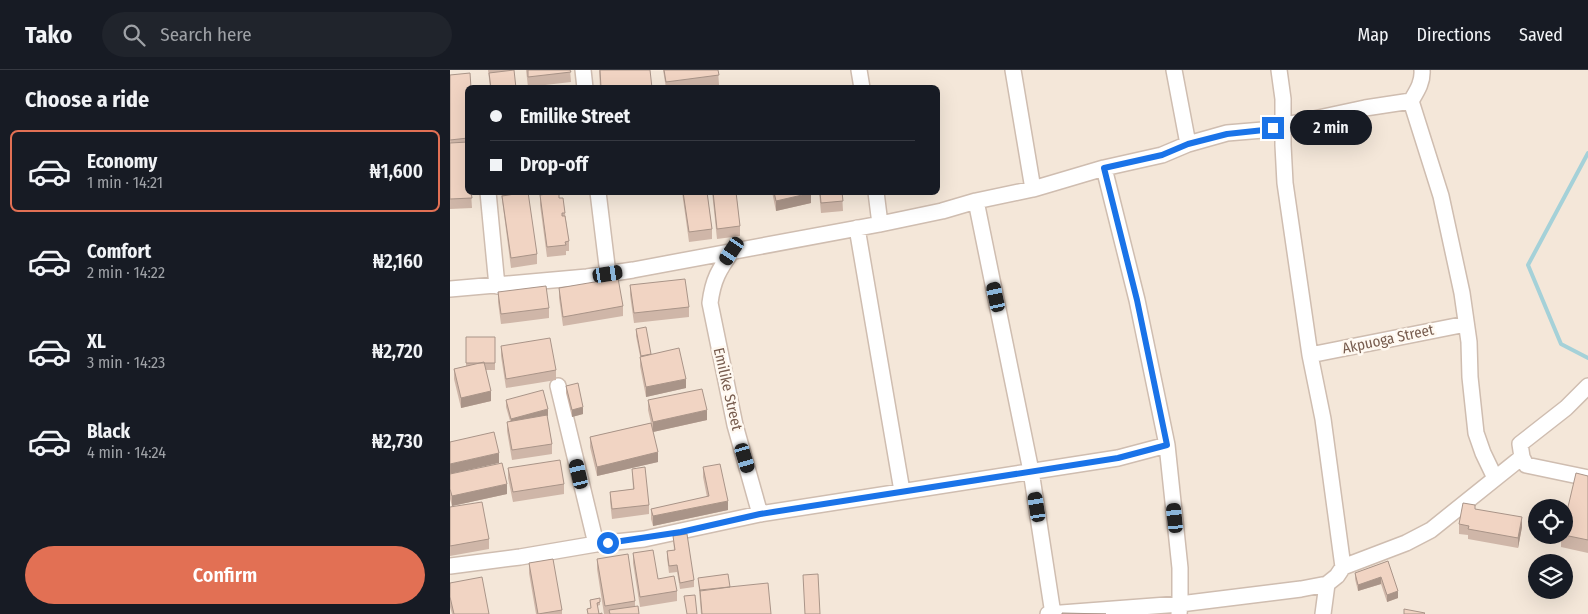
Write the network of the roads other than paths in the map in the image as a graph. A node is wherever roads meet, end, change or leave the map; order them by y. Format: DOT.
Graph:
graph roads {
  1 [pos="583,70"];
  2 [pos="859,70"];
  3 [pos="1013,70"];
  4 [pos="1174,70"];
  5 [pos="1279,70"];
  6 [pos="1422,70"];
  7 [pos="586,85"];
  8 [pos="862,85"];
  9 [pos="1411,100"];
  10 [pos="1283,125"];
  11 [pos="1188,144"];
  12 [pos="1104,168"];
  13 [pos="1033,189"];
  14 [pos="488,195"];
  15 [pos="598,195"];
  16 [pos="876,195"];
  17 [pos="976,201"];
  18 [pos="880,224"];
  19 [pos="857,228"];
  20 [pos="732,251"];
  21 [pos="608,274"];
  22 [pos="497,286"];
  23 [pos="450,289"];
  24 [pos="1466,324"];
  25 [pos="1310,354"];
  26 [pos="558,386"];
  27 [pos="1588,386"];
  28 [pos="1167,445"];
  29 [pos="1522,457"];
  30 [pos="1031,471"];
  31 [pos="1495,478"];
  32 [pos="1588,478"];
  33 [pos="902,491"];
  34 [pos="760,514"];
  35 [pos="596,544"];
  36 [pos="450,566"];
  37 [pos="1343,567"];
  38 [pos="1327,584"];
  39 [pos="1180,609"];
  40 [pos="1048,614"];
  41 [pos="1053,614"];
  42 [pos="1323,614"];
  1 -- 7 [label="street"];
  2 -- 8 [label="street"];
  3 -- 13 [label="street"];
  4 -- 11 [label="street"];
  5 -- 10 [label="street"];
  6 -- 9 [label="street"];
  9 -- 10 [label="street"];
  9 -- 24 [label="street"];
  10 -- 11 [label="street"];
  10 -- 25 [label="street"];
  11 -- 12 [label="street"];
  12 -- 13 [label="street"];
  12 -- 28 [label="street"];
  13 -- 17 [label="street"];
  14 -- 22 [label="street"];
  15 -- 21 [label="street"];
  16 -- 18 [label="street"];
  17 -- 18 [label="street"];
  17 -- 30 [label="street"];
  18 -- 19 [label="street"];
  19 -- 20 [label="street"];
  19 -- 33 [label="street"];
  20 -- 21 [label="street"];
  20 -- 34 [label="street, Emilike Street"];
  21 -- 22 [label="street"];
  22 -- 23 [label="street"];
  24 -- 25 [label="street, Akpuoga Street"];
  24 -- 31 [label="street"];
  25 -- 37 [label="street"];
  26 -- 35 [label="street"];
  27 -- 29 [label="street"];
  28 -- 30 [label="street"];
  28 -- 39 [label="street"];
  29 -- 31 [label="street"];
  29 -- 32 [label="street"];
  30 -- 33 [label="street"];
  30 -- 41 [label="street"];
  31 -- 37 [label="street"];
  33 -- 34 [label="street"];
  34 -- 35 [label="street"];
  35 -- 36 [label="street"];
  37 -- 38 [label="street"];
  38 -- 39 [label="street"];
  38 -- 42 [label="street"];
  39 -- 41 [label="street"];
  40 -- 41 [label="street"];
}
